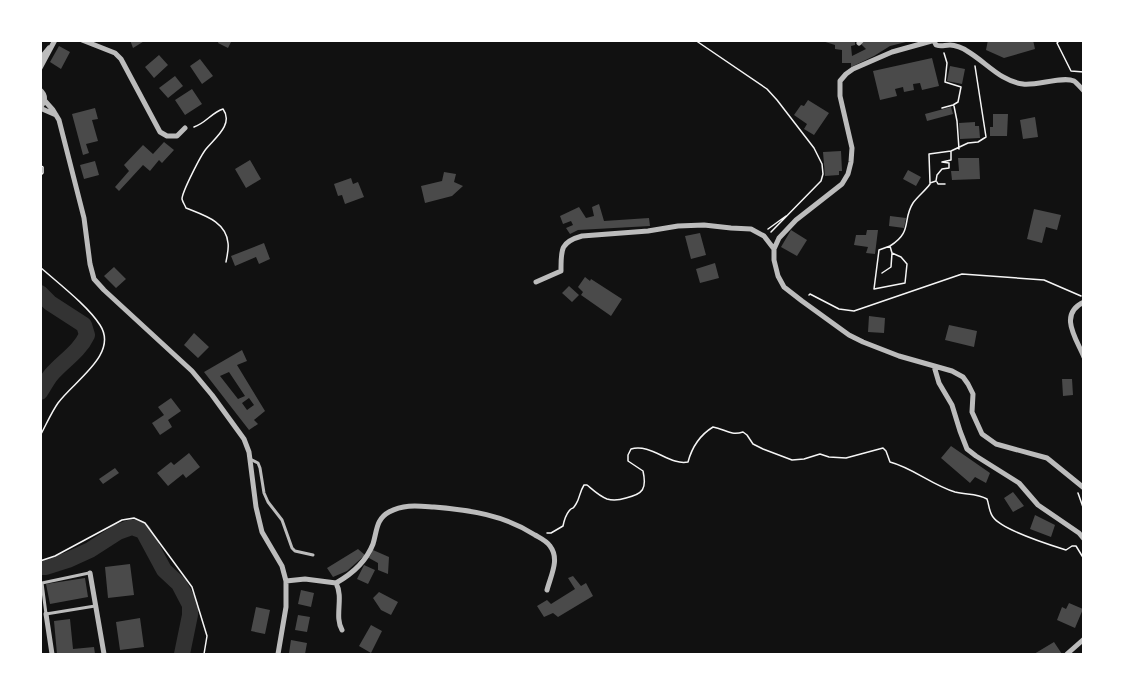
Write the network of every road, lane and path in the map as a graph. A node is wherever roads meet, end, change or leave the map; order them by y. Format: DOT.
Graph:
graph roads {
  1 [pos="82,40"];
  2 [pos="695,40"];
  3 [pos="1060,40"];
  4 [pos="935,41"];
  5 [pos="53,43"];
  6 [pos="941,47"];
  7 [pos="973,55"];
  8 [pos="40,58"];
  9 [pos="40,68"];
  10 [pos="1083,72"];
  11 [pos="40,90"];
  12 [pos="1083,91"];
  13 [pos="45,101"];
  14 [pos="953,105"];
  15 [pos="40,108"];
  16 [pos="942,108"];
  17 [pos="57,116"];
  18 [pos="185,128"];
  19 [pos="959,149"];
  20 [pos="951,151"];
  21 [pos="40,165"];
  22 [pos="40,176"];
  23 [pos="936,181"];
  24 [pos="930,183"];
  25 [pos="945,184"];
  26 [pos="789,213"];
  27 [pos="751,229"];
  28 [pos="770,235"];
  29 [pos="890,246"];
  30 [pos="774,249"];
  31 [pos="892,253"];
  32 [pos="226,262"];
  33 [pos="40,267"];
  34 [pos="882,273"];
  35 [pos="536,282"];
  36 [pos="1083,301"];
  37 [pos="802,302"];
  38 [pos="1083,357"];
  39 [pos="934,366"];
  40 [pos="40,436"];
  41 [pos="250,459"];
  42 [pos="1082,487"];
  43 [pos="1083,510"];
  44 [pos="538,537"];
  45 [pos="1083,539"];
  46 [pos="313,555"];
  47 [pos="1083,559"];
  48 [pos="40,561"];
  49 [pos="90,573"];
  50 [pos="285,581"];
  51 [pos="336,583"];
  52 [pos="547,590"];
  53 [pos="96,605"];
  54 [pos="46,614"];
  55 [pos="342,630"];
  56 [pos="1083,639"];
  57 [pos="52,654"];
  58 [pos="104,654"];
  59 [pos="204,654"];
  60 [pos="278,654"];
  61 [pos="1067,654"];
  1 -- 18 [label="street"];
  2 -- 26 [label="path"];
  3 -- 10 [label="path"];
  4 -- 6 [label="street"];
  4 -- 30 [label="street"];
  5 -- 8 [label="street"];
  5 -- 9 [label="street"];
  6 -- 7 [label="street"];
  6 -- 14 [label="path"];
  7 -- 12 [label="street"];
  7 -- 19 [label="path"];
  11 -- 13 [label="street"];
  13 -- 15 [label="street"];
  13 -- 17 [label="street"];
  14 -- 16 [label="path"];
  14 -- 19 [label="path"];
  15 -- 17 [label="street"];
  17 -- 41 [label="street"];
  18 -- 32 [label="path"];
  19 -- 20 [label="path"];
  20 -- 23 [label="path"];
  20 -- 24 [label="path"];
  21 -- 22 [label="path"];
  23 -- 24 [label="path"];
  23 -- 25 [label="path"];
  24 -- 29 [label="path"];
  26 -- 27 [label="path"];
  26 -- 28 [label="path"];
  27 -- 30 [label="street"];
  27 -- 35 [label="street"];
  29 -- 31 [label="path"];
  29 -- 31 [label="path"];
  30 -- 37 [label="street"];
  31 -- 34 [label="path"];
  33 -- 40 [label="path"];
  36 -- 37 [label="path"];
  36 -- 38 [label="street"];
  37 -- 39 [label="street"];
  39 -- 42 [label="street"];
  39 -- 45 [label="street"];
  41 -- 46 [label="lane"];
  41 -- 50 [label="street"];
  42 -- 43 [label="path"];
  44 -- 47 [label="path"];
  44 -- 51 [label="street"];
  44 -- 52 [label="street"];
  48 -- 59 [label="path"];
  49 -- 53 [label="street"];
  49 -- 54 [label="lane"];
  50 -- 51 [label="street"];
  50 -- 60 [label="street"];
  51 -- 55 [label="street"];
  53 -- 54 [label="lane"];
  53 -- 58 [label="street"];
  54 -- 57 [label="street"];
  56 -- 61 [label="street"];
}
